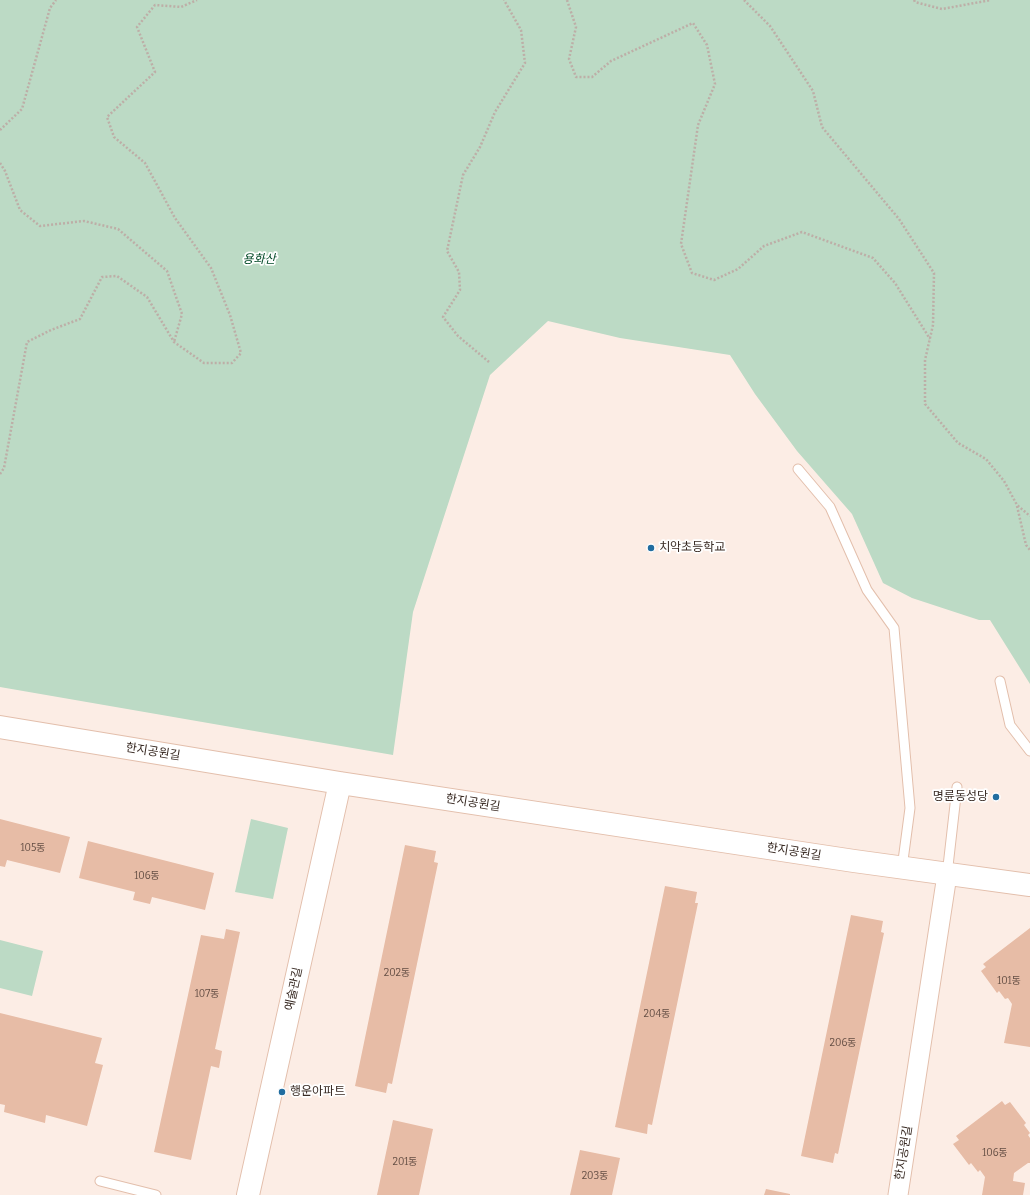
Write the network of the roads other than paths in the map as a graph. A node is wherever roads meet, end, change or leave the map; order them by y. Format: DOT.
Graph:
graph roads {
  1 [pos="798,469"];
  2 [pos="1000,681"];
  3 [pos="0,726"];
  4 [pos="1030,751"];
  5 [pos="340,783"];
  6 [pos="957,787"];
  7 [pos="902,868"];
  8 [pos="947,875"];
  9 [pos="1030,885"];
  10 [pos="100,1181"];
  11 [pos="156,1195"];
  12 [pos="248,1195"];
  13 [pos="898,1195"];
  1 -- 7 [label="lane"];
  2 -- 4 [label="lane"];
  3 -- 5 [label="street, 한지공원길"];
  5 -- 7 [label="street, 한지공원길"];
  5 -- 12 [label="street, 예술관길"];
  6 -- 8 [label="lane"];
  7 -- 8 [label="street, 한지공원길"];
  8 -- 9 [label="street, 한지공원길"];
  8 -- 13 [label="street, 한지공원길"];
  10 -- 11 [label="lane"];
}
